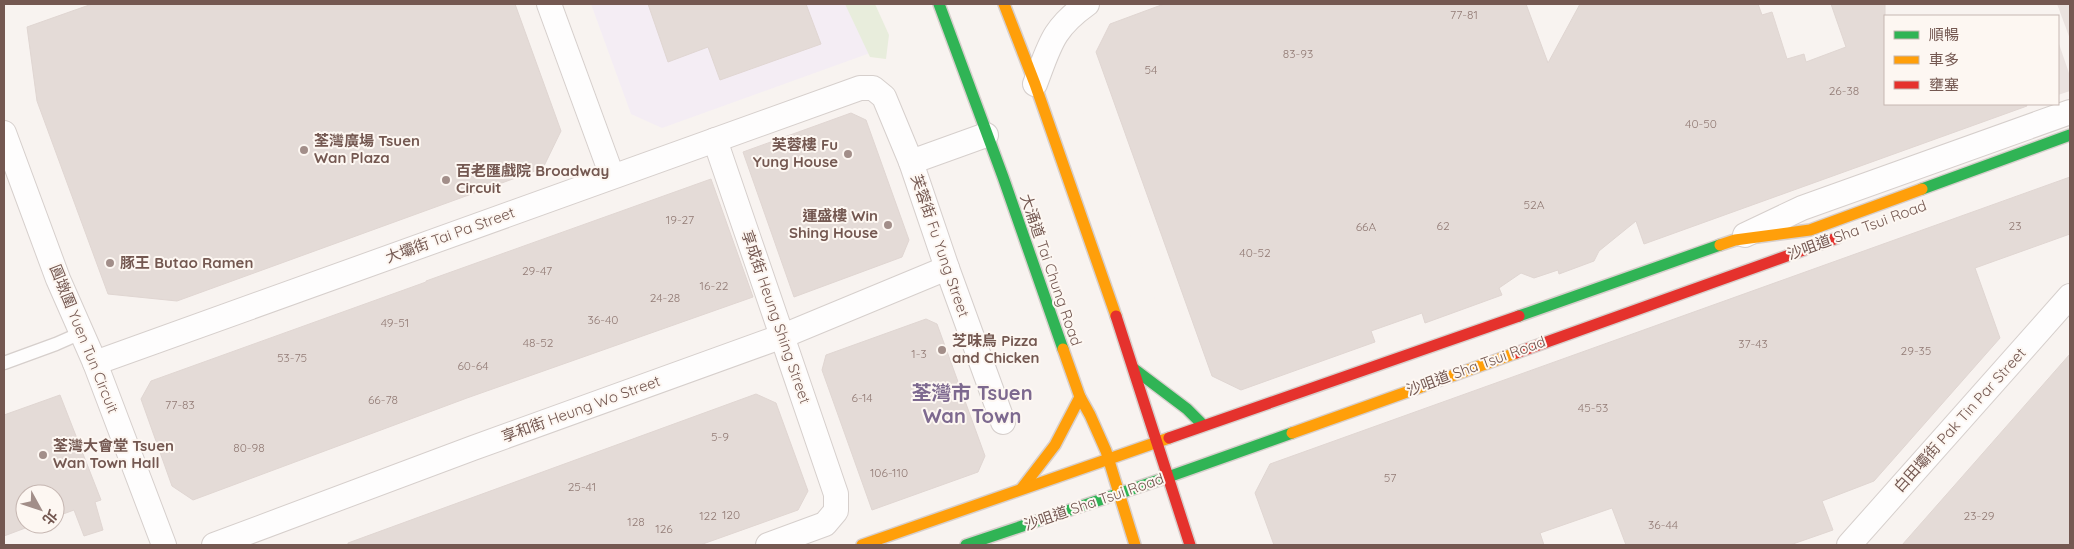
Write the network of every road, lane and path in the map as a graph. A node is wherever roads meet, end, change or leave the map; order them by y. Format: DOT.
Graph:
graph roads {
  1 [pos="549,4"];
  2 [pos="939,4"];
  3 [pos="1004,4"];
  4 [pos="1087,4"];
  5 [pos="1035,84"];
  6 [pos="860,88"];
  7 [pos="2070,112"];
  8 [pos="4,133"];
  9 [pos="986,135"];
  10 [pos="2070,135"];
  11 [pos="715,140"];
  12 [pos="911,162"];
  13 [pos="612,176"];
  14 [pos="1845,235"];
  15 [pos="1735,240"];
  16 [pos="947,268"];
  17 [pos="2070,296"];
  18 [pos="81,333"];
  19 [pos="783,336"];
  20 [pos="4,363"];
  21 [pos="96,364"];
  22 [pos="1134,369"];
  23 [pos="1080,397"];
  24 [pos="1003,422"];
  25 [pos="1203,425"];
  26 [pos="1155,442"];
  27 [pos="1109,457"];
  28 [pos="1215,459"];
  29 [pos="1168,477"];
  30 [pos="1195,480"];
  31 [pos="1021,490"];
  32 [pos="1118,493"];
  33 [pos="1186,494"];
  34 [pos="1177,508"];
  35 [pos="164,545"];
  36 [pos="214,545"];
  37 [pos="768,545"];
  38 [pos="862,545"];
  39 [pos="966,545"];
  40 [pos="1135,545"];
  41 [pos="1190,545"];
  42 [pos="1849,545"];
  1 -- 13 [label="street"];
  2 -- 9 [label="main road, 大涌道 Tai Chung Road"];
  3 -- 5 [label="main road"];
  4 -- 5 [label="street"];
  5 -- 22 [label="main road"];
  6 -- 11 [label="street, 大壩街 Tai Pa Street"];
  6 -- 12 [label="street, 芙蓉街 Fu Yung Street"];
  7 -- 15 [label="street, 沙咀道 Sha Tsui Road"];
  8 -- 18 [label="street, 圓墩圍 Yuen Tun Circuit"];
  9 -- 12 [label="street"];
  9 -- 23 [label="main road, 大涌道 Tai Chung Road"];
  10 -- 15 [label="main road, 沙咀道 Sha Tsui Road"];
  11 -- 13 [label="street, 大壩街 Tai Pa Street"];
  11 -- 19 [label="street, 享成街 Heung Shing Street"];
  12 -- 16 [label="street, 芙蓉街 Fu Yung Street"];
  13 -- 21 [label="street, 大壩街 Tai Pa Street"];
  14 -- 28 [label="main road, 沙咀道 Sha Tsui Road"];
  15 -- 25 [label="main road, 沙咀道 Sha Tsui Road"];
  16 -- 19 [label="street, 享和街 Heung Wo Street"];
  16 -- 24 [label="street, 芙蓉街 Fu Yung Street"];
  17 -- 42 [label="street, 白田壩街 Pak Tin Par Street"];
  18 -- 20 [label="lane"];
  18 -- 21 [label="street, 圓墩圍 Yuen Tun Circuit"];
  19 -- 36 [label="street, 享和街 Heung Wo Street"];
  19 -- 37 [label="street, 享成街 Heung Shing Street"];
  21 -- 35 [label="street, 圓墩圍 Yuen Tun Circuit"];
  22 -- 25 [label="main road"];
  22 -- 26 [label="main road"];
  23 -- 27 [label="main road, 大涌道 Tai Chung Road"];
  23 -- 31 [label="main road"];
  25 -- 26 [label="main road, 沙咀道 Sha Tsui Road"];
  26 -- 27 [label="main road, 沙咀道 Sha Tsui Road"];
  26 -- 29 [label="main road"];
  27 -- 31 [label="main road, 沙咀道 Sha Tsui Road"];
  27 -- 32 [label="main road, 大涌道 Tai Chung Road"];
  28 -- 29 [label="main road, 沙咀道 Sha Tsui Road"];
  28 -- 30 [label="main road"];
  29 -- 32 [label="main road, 沙咀道 Sha Tsui Road"];
  29 -- 34 [label="main road"];
  31 -- 38 [label="main road, 沙咀道 Sha Tsui Road"];
  32 -- 39 [label="main road, 沙咀道 Sha Tsui Road"];
  32 -- 40 [label="main road, 大涌道 Tai Chung Road"];
  33 -- 34 [label="main road"];
  34 -- 41 [label="main road"];
}
